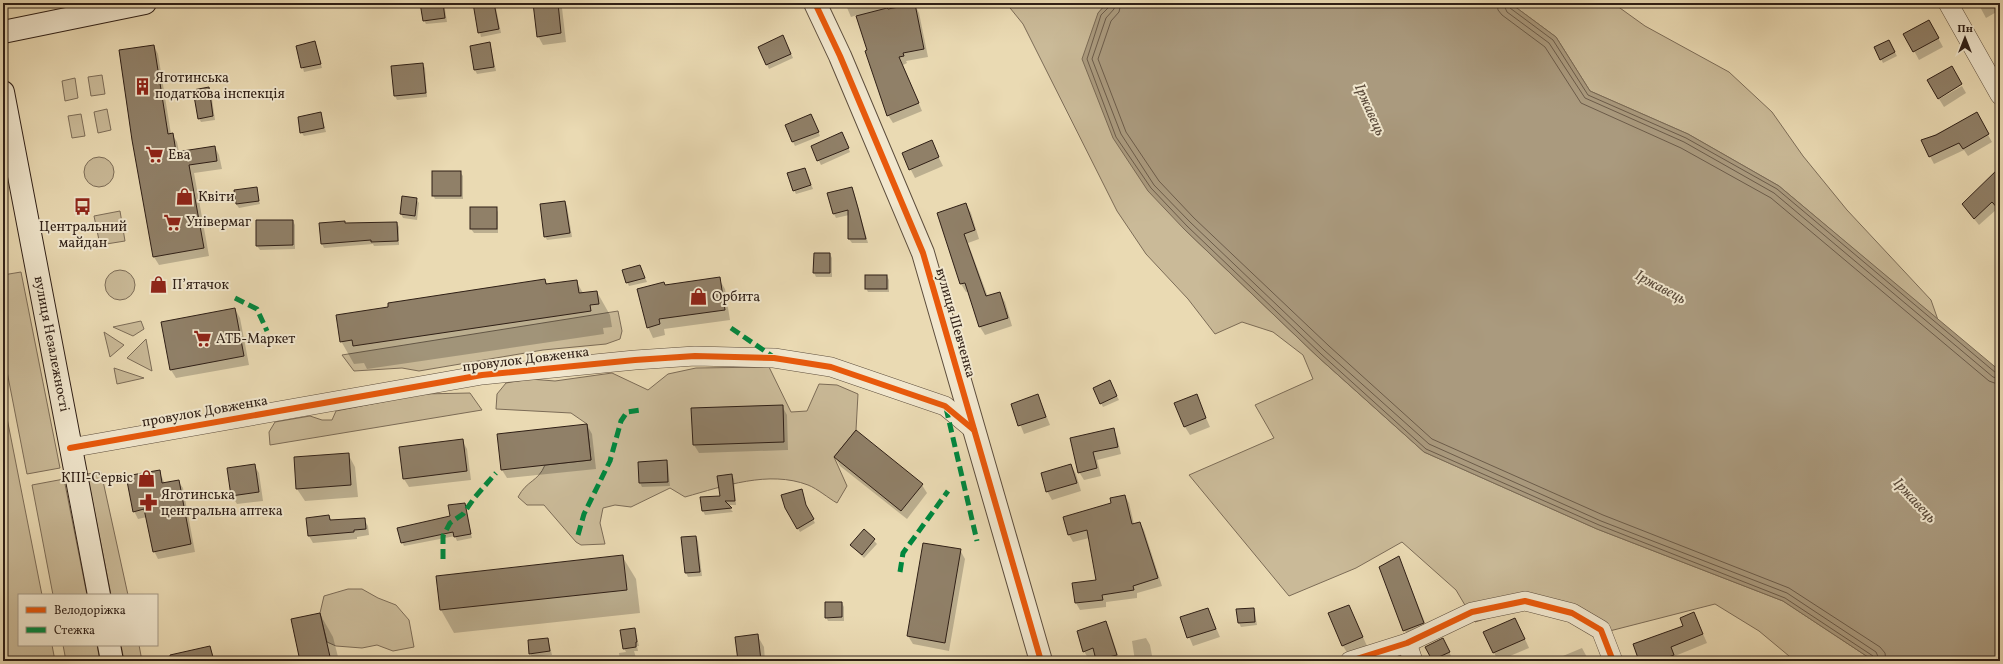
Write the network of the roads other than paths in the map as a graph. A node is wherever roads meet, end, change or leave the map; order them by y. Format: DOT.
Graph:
graph roads {
  1 [pos="145,3"];
  2 [pos="815,3"];
  3 [pos="1948,3"];
  4 [pos="3,32"];
  5 [pos="3,92"];
  6 [pos="2000,95"];
  7 [pos="974,430"];
  8 [pos="70,448"];
  9 [pos="99,594"];
  10 [pos="109,646"];
  11 [pos="1410,652"];
  12 [pos="112,661"];
  13 [pos="1041,661"];
  14 [pos="1350,661"];
  15 [pos="1614,661"];
  1 -- 4 [label="street"];
  2 -- 7 [label="street, вулиця Шевченка"];
  3 -- 6 [label="street"];
  5 -- 8 [label="street, вулиця Незалежності"];
  7 -- 8 [label="street, провулок Довженка"];
  7 -- 13 [label="street, вулиця Шевченка"];
  8 -- 9 [label="street, вулиця Незалежності"];
  10 -- 12 [label="street"];
  11 -- 14 [label="street"];
  11 -- 15 [label="street"];
}
